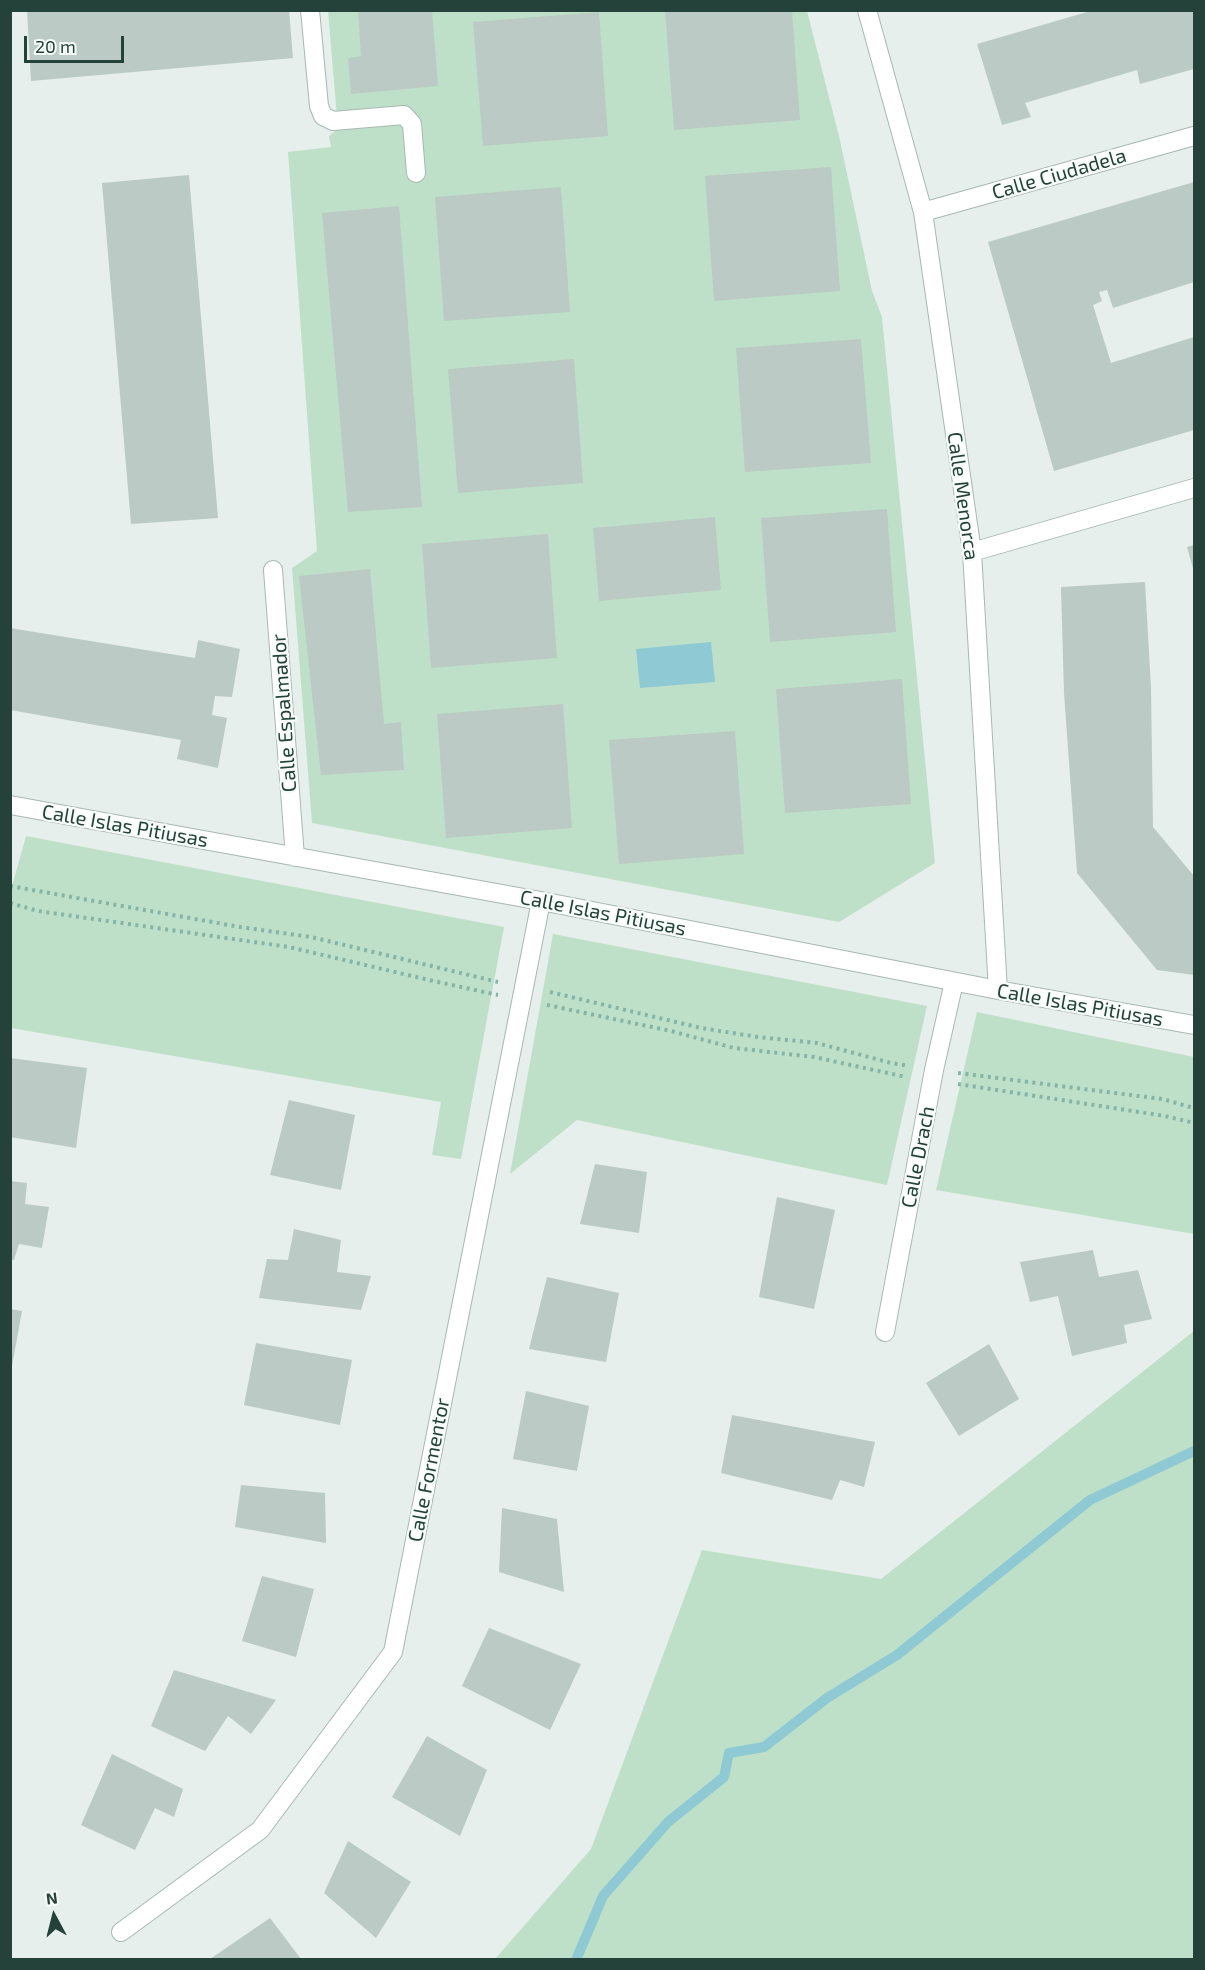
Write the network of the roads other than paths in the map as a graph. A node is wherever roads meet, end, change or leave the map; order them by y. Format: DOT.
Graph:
graph roads {
  1 [pos="310,10"];
  2 [pos="867,10"];
  3 [pos="1194,136"];
  4 [pos="416,173"];
  5 [pos="923,212"];
  6 [pos="1194,488"];
  7 [pos="972,552"];
  8 [pos="273,570"];
  9 [pos="10,805"];
  10 [pos="295,857"];
  11 [pos="541,901"];
  12 [pos="954,981"];
  13 [pos="998,990"];
  14 [pos="1194,1025"];
  15 [pos="885,1332"];
  16 [pos="121,1932"];
  1 -- 4 [label="street"];
  2 -- 5 [label="street, Calle Menorca"];
  3 -- 5 [label="street, Calle Ciudadela"];
  5 -- 7 [label="street, Calle Menorca"];
  6 -- 7 [label="street"];
  7 -- 13 [label="street, Calle Menorca"];
  8 -- 10 [label="street, Calle Espalmador"];
  9 -- 10 [label="street, Calle Islas Pitiusas"];
  10 -- 11 [label="street, Calle Islas Pitiusas"];
  11 -- 12 [label="street, Calle Islas Pitiusas"];
  11 -- 16 [label="street, Calle Formentor"];
  12 -- 13 [label="street, Calle Islas Pitiusas"];
  12 -- 15 [label="street, Calle Drach"];
  13 -- 14 [label="street, Calle Islas Pitiusas"];
}
